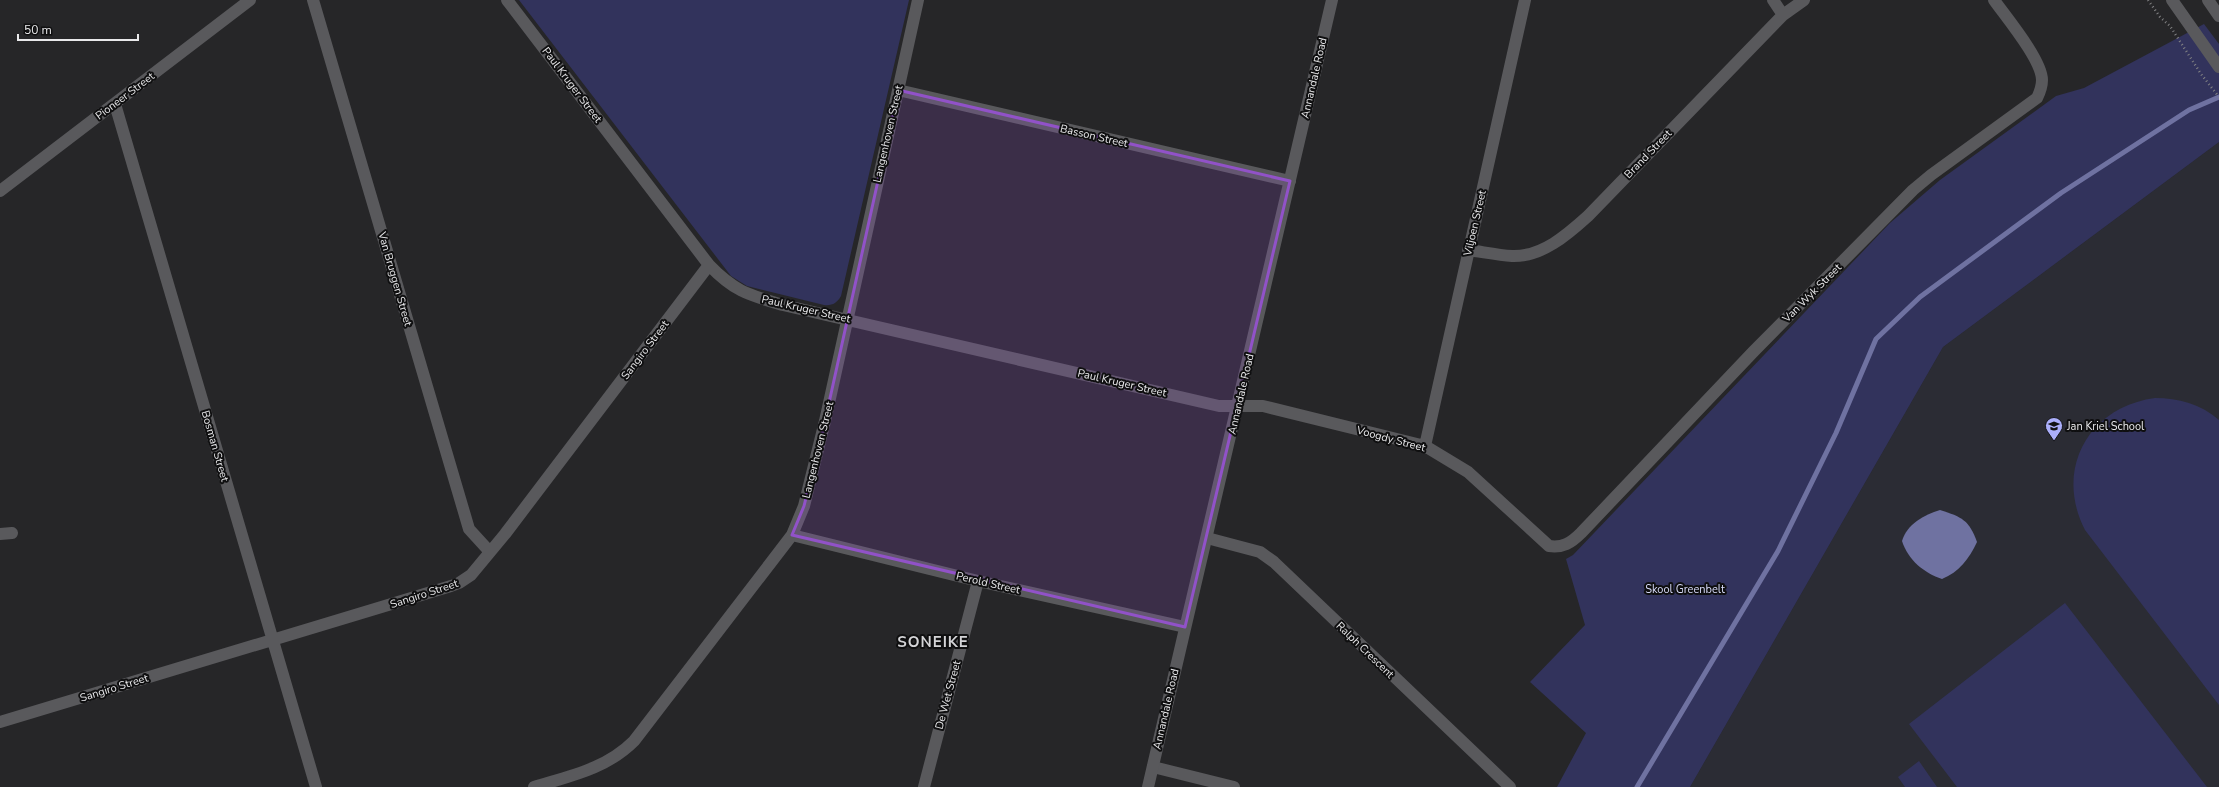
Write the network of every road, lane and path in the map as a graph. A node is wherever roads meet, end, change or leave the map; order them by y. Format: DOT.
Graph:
graph roads {
  1 [pos="250,0"];
  2 [pos="313,0"];
  3 [pos="507,0"];
  4 [pos="918,0"];
  5 [pos="1332,0"];
  6 [pos="1525,0"];
  7 [pos="1773,0"];
  8 [pos="1804,0"];
  9 [pos="1994,0"];
  10 [pos="2148,0"];
  11 [pos="2172,0"];
  12 [pos="2208,0"];
  13 [pos="1784,15"];
  14 [pos="2219,16"];
  15 [pos="2217,64"];
  16 [pos="898,90"];
  17 [pos="2219,97"];
  18 [pos="115,104"];
  19 [pos="1290,182"];
  20 [pos="0,191"];
  21 [pos="1468,250"];
  22 [pos="709,265"];
  23 [pos="848,319"];
  24 [pos="1238,406"];
  25 [pos="1425,446"];
  26 [pos="12,533"];
  27 [pos="0,534"];
  28 [pos="792,535"];
  29 [pos="1207,538"];
  30 [pos="1560,547"];
  31 [pos="490,552"];
  32 [pos="978,580"];
  33 [pos="1186,627"];
  34 [pos="272,640"];
  35 [pos="0,722"];
  36 [pos="1152,766"];
  37 [pos="316,787"];
  38 [pos="534,787"];
  39 [pos="924,787"];
  40 [pos="1148,787"];
  41 [pos="1234,787"];
  42 [pos="1510,787"];
  1 -- 18 [label="street, Pioneer Street"];
  2 -- 31 [label="street, Van Bruggen Street"];
  3 -- 22 [label="street, Paul Kruger Street"];
  4 -- 16 [label="street, Langenhoven Street"];
  5 -- 19 [label="street, Annandale Road"];
  6 -- 21 [label="street, Viljoen Street"];
  7 -- 13 [label="street"];
  8 -- 13 [label="street, Brand Street"];
  9 -- 30 [label="street, Van Wyk Street"];
  10 -- 17 [label="path"];
  11 -- 15 [label="street"];
  12 -- 14 [label="street"];
  13 -- 21 [label="street, Brand Street"];
  16 -- 19 [label="street, Basson Street"];
  16 -- 23 [label="street, Langenhoven Street"];
  18 -- 20 [label="street, Pioneer Street"];
  18 -- 34 [label="street, Bosman Street"];
  19 -- 24 [label="street, Annandale Road"];
  21 -- 25 [label="street, Viljoen Street"];
  22 -- 23 [label="street, Paul Kruger Street"];
  22 -- 31 [label="street, Sangiro Street"];
  23 -- 24 [label="street, Paul Kruger Street"];
  23 -- 28 [label="street, Langenhoven Street"];
  24 -- 25 [label="street, Voogdy Street"];
  24 -- 29 [label="street, Annandale Road"];
  25 -- 30 [label="street, Voogdy Street"];
  26 -- 27 [label="street"];
  28 -- 32 [label="street, Perold Street"];
  28 -- 38 [label="street, Langenhoven Street"];
  29 -- 33 [label="street, Annandale Road"];
  29 -- 42 [label="street, Ralph Crescent"];
  31 -- 34 [label="street, Sangiro Street"];
  32 -- 33 [label="street, Perold Street"];
  32 -- 39 [label="street, De Wet Street"];
  33 -- 36 [label="street, Annandale Road"];
  34 -- 35 [label="street, Sangiro Street"];
  34 -- 37 [label="street, Bosman Street"];
  36 -- 40 [label="street, Annandale Road"];
  36 -- 41 [label="street"];
}
